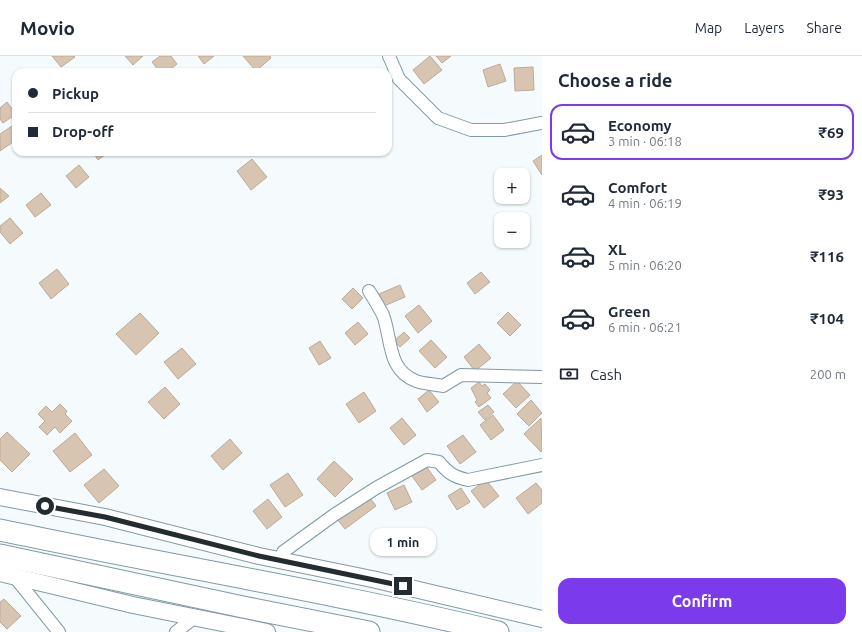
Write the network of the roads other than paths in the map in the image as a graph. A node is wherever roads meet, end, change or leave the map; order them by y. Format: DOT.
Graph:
graph roads {
  1 [pos="389,56"];
  2 [pos="542,123"];
  3 [pos="369,291"];
  4 [pos="542,377"];
  5 [pos="542,465"];
  6 [pos="0,497"];
  7 [pos="0,530"];
  8 [pos="283,552"];
  9 [pos="0,555"];
  10 [pos="6,574"];
  11 [pos="195,617"];
  12 [pos="542,619"];
  13 [pos="59,632"];
  14 [pos="176,632"];
  15 [pos="267,632"];
  16 [pos="369,632"];
  17 [pos="498,632"];
  1 -- 2 [label="street"];
  3 -- 4 [label="street"];
  5 -- 8 [label="street"];
  6 -- 12 [label="street"];
  7 -- 17 [label="highway"];
  9 -- 16 [label="highway"];
  10 -- 11 [label="street"];
  10 -- 13 [label="street"];
  11 -- 14 [label="street"];
  11 -- 15 [label="street"];
}
